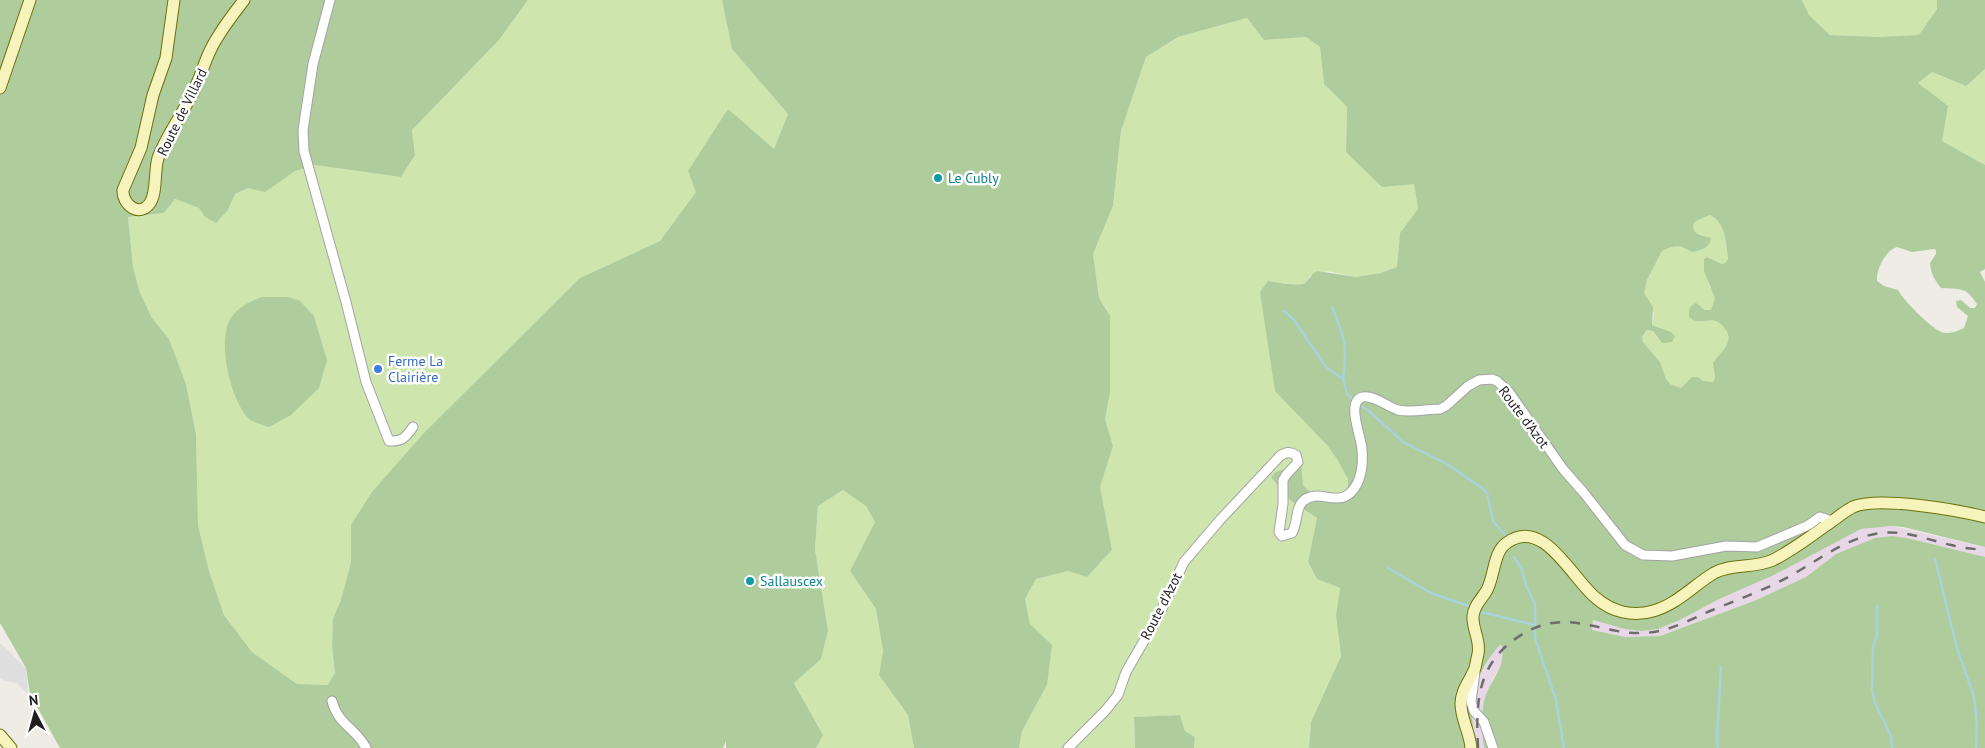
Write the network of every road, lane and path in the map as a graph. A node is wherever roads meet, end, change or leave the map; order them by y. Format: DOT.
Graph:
graph roads {
  1 [pos="30,0"];
  2 [pos="174,0"];
  3 [pos="244,0"];
  4 [pos="330,0"];
  5 [pos="0,88"];
  6 [pos="413,427"];
  7 [pos="1985,517"];
  8 [pos="1832,521"];
  9 [pos="1475,668"];
  10 [pos="332,701"];
  11 [pos="0,734"];
  12 [pos="11,748"];
  13 [pos="366,748"];
  14 [pos="1068,748"];
  15 [pos="1471,748"];
  16 [pos="1493,748"];
  1 -- 5 [label="street"];
  2 -- 3 [label="street, Route de Villard"];
  4 -- 6 [label="street"];
  7 -- 8 [label="street"];
  8 -- 9 [label="street"];
  8 -- 14 [label="street, Route d'Azot"];
  9 -- 15 [label="street"];
  9 -- 16 [label="street"];
  10 -- 13 [label="street"];
  11 -- 12 [label="street"];
}
